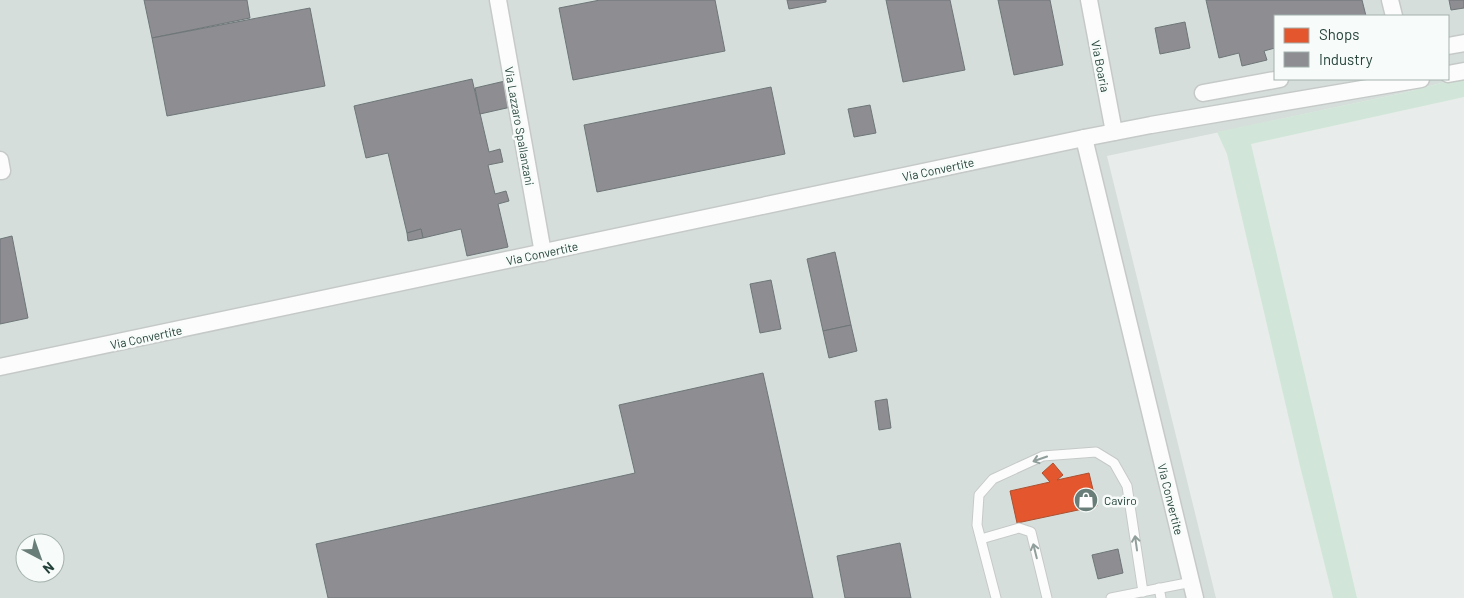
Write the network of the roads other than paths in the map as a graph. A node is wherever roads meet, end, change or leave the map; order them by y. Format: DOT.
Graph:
graph roads {
  1 [pos="498,0"];
  2 [pos="1089,0"];
  3 [pos="1390,0"];
  4 [pos="1394,15"];
  5 [pos="1464,43"];
  6 [pos="1449,46"];
  7 [pos="1464,71"];
  8 [pos="1449,74"];
  9 [pos="1274,80"];
  10 [pos="1415,80"];
  11 [pos="1203,93"];
  12 [pos="1114,132"];
  13 [pos="1084,138"];
  14 [pos="543,253"];
  15 [pos="0,367"];
  16 [pos="981,539"];
  17 [pos="1192,582"];
  18 [pos="1159,588"];
  19 [pos="1143,592"];
  20 [pos="996,598"];
  21 [pos="1047,598"];
  22 [pos="1111,598"];
  23 [pos="1161,598"];
  24 [pos="1195,598"];
  1 -- 14 [label="street, Via Lazzaro Spallanzani"];
  2 -- 12 [label="street, Via Boaria"];
  3 -- 4 [label="street"];
  5 -- 6 [label="street"];
  7 -- 8 [label="street"];
  9 -- 11 [label="street"];
  10 -- 12 [label="street, Via Convertite"];
  12 -- 13 [label="street, Via Convertite"];
  13 -- 14 [label="street, Via Convertite"];
  13 -- 17 [label="street, Via Convertite"];
  14 -- 15 [label="street, Via Convertite"];
  19 -- 16 [label="lane, one-way"];
  16 -- 20 [label="lane"];
  21 -- 16 [label="lane, one-way"];
  17 -- 18 [label="lane"];
  17 -- 24 [label="street, Via Convertite"];
  18 -- 19 [label="lane"];
  18 -- 23 [label="lane"];
  19 -- 22 [label="lane"];
}
